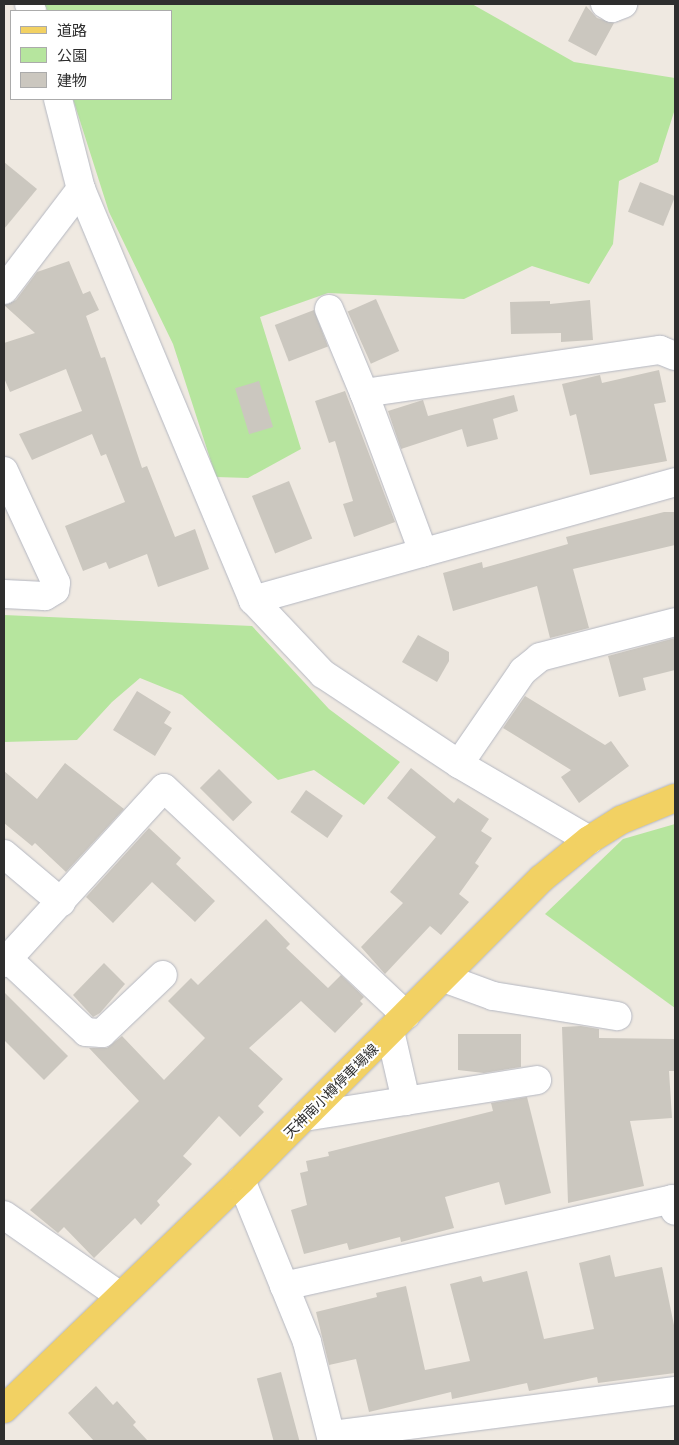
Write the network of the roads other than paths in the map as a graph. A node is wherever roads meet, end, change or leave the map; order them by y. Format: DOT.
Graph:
graph roads {
  1 [pos="605,4"];
  2 [pos="623,4"];
  3 [pos="58,100"];
  4 [pos="82,189"];
  5 [pos="4,290"];
  6 [pos="329,309"];
  7 [pos="675,356"];
  8 [pos="364,393"];
  9 [pos="4,471"];
  10 [pos="675,482"];
  11 [pos="423,552"];
  12 [pos="4,594"];
  13 [pos="253,600"];
  14 [pos="675,622"];
  15 [pos="459,764"];
  16 [pos="675,798"];
  17 [pos="589,840"];
  18 [pos="4,854"];
  19 [pos="62,902"];
  20 [pos="6,961"];
  21 [pos="163,975"];
  22 [pos="444,978"];
  23 [pos="616,1016"];
  24 [pos="398,1023"];
  25 [pos="537,1080"];
  26 [pos="406,1101"];
  27 [pos="304,1117"];
  28 [pos="241,1180"];
  29 [pos="675,1211"];
  30 [pos="4,1216"];
  31 [pos="284,1286"];
  32 [pos="120,1296"];
  33 [pos="675,1390"];
  34 [pos="4,1409"];
  35 [pos="332,1438"];
  1 -- 2 [label="street"];
  3 -- 4 [label="street"];
  4 -- 5 [label="street"];
  4 -- 13 [label="street"];
  6 -- 8 [label="street"];
  7 -- 8 [label="street"];
  8 -- 11 [label="street"];
  9 -- 12 [label="street"];
  10 -- 11 [label="street"];
  11 -- 13 [label="street"];
  13 -- 15 [label="street"];
  14 -- 15 [label="street"];
  15 -- 17 [label="street"];
  16 -- 17 [label="main road, 天神南小樽停車場線"];
  17 -- 22 [label="main road, 天神南小樽停車場線"];
  18 -- 19 [label="street"];
  19 -- 20 [label="street"];
  19 -- 24 [label="street"];
  20 -- 21 [label="street"];
  22 -- 23 [label="street"];
  22 -- 24 [label="main road, 天神南小樽停車場線"];
  24 -- 26 [label="street"];
  24 -- 27 [label="main road, 天神南小樽停車場線"];
  25 -- 26 [label="street"];
  26 -- 27 [label="street"];
  27 -- 28 [label="main road, 天神南小樽停車場線"];
  28 -- 31 [label="street"];
  28 -- 32 [label="main road, 天神南小樽停車場線"];
  29 -- 31 [label="street"];
  30 -- 32 [label="street"];
  31 -- 35 [label="street"];
  32 -- 34 [label="main road, 天神南小樽停車場線"];
  33 -- 35 [label="street"];
}
